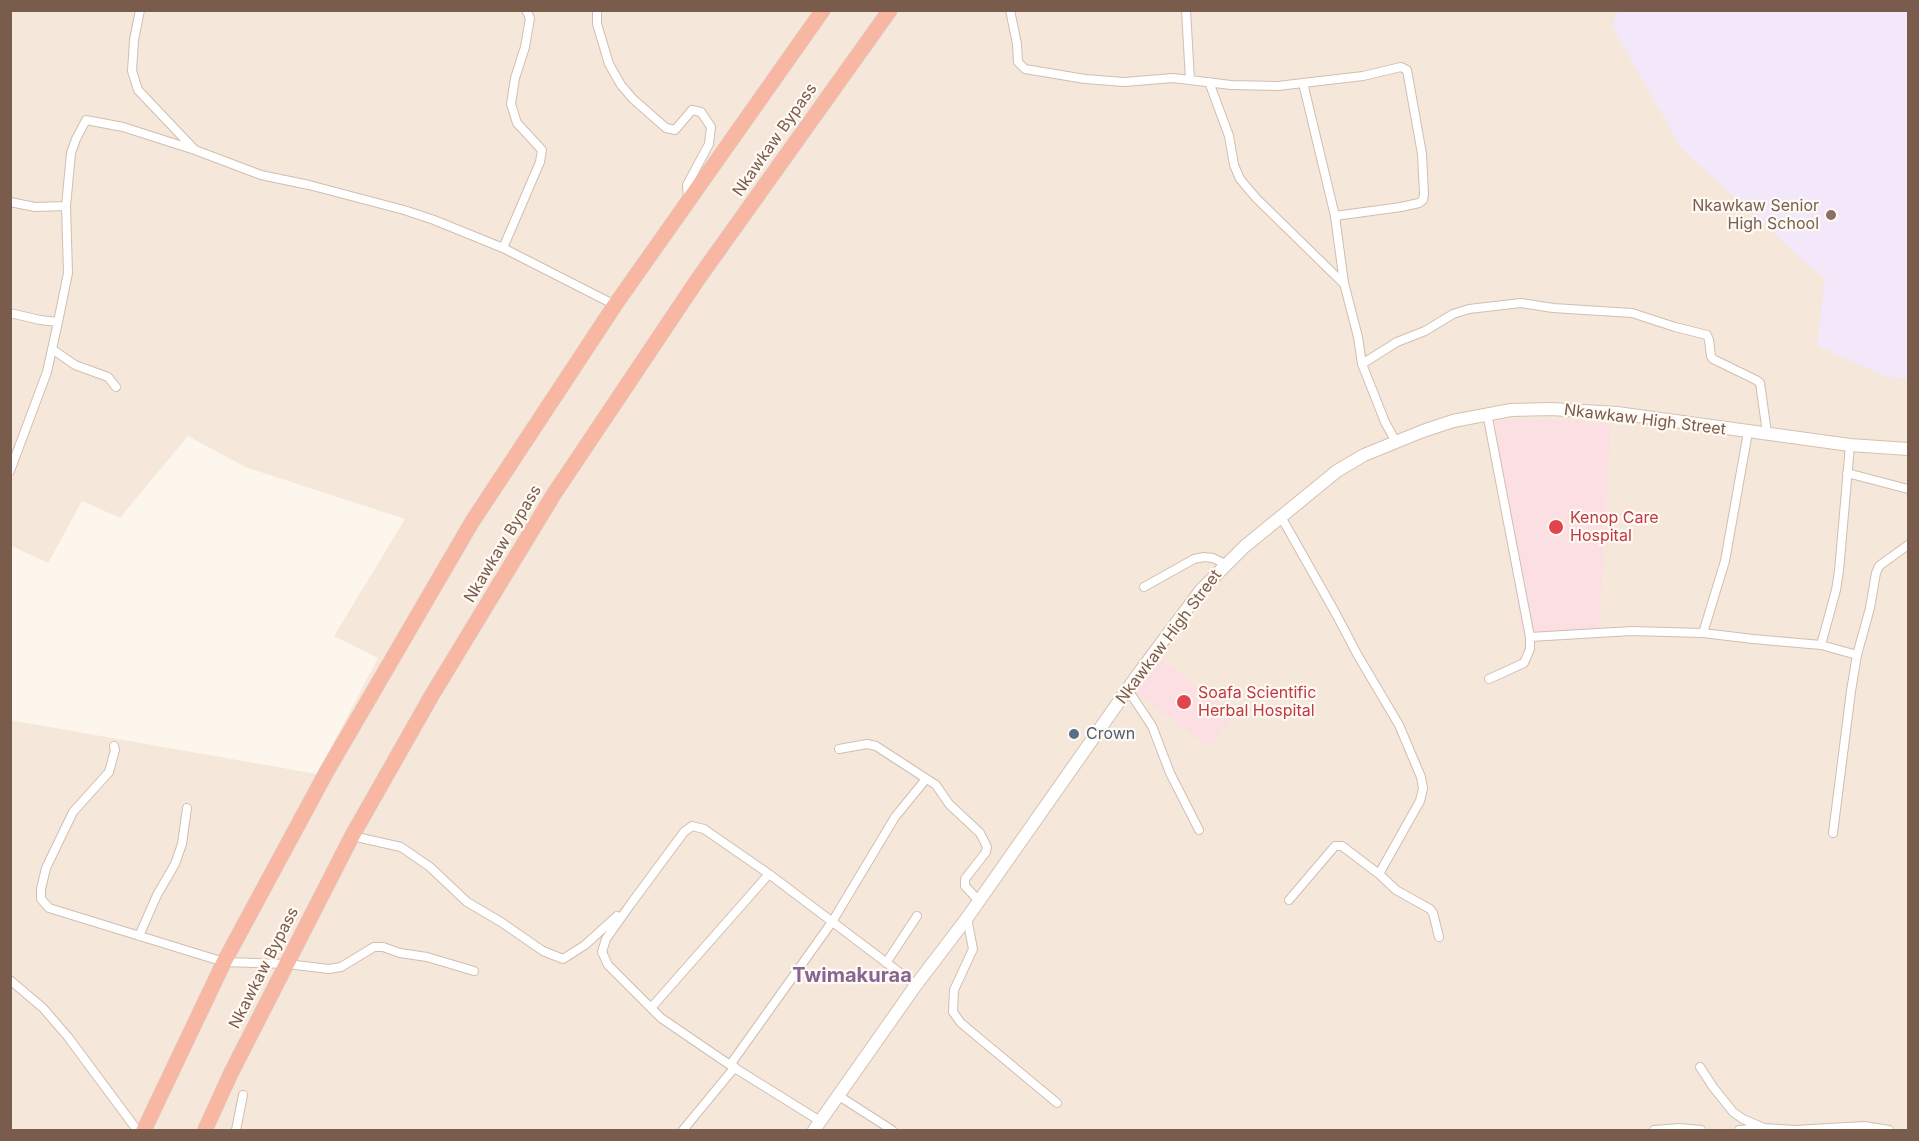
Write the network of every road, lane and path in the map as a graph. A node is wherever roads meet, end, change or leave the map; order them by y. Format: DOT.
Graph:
graph roads {
  1 [pos="140,10"];
  2 [pos="526,10"];
  3 [pos="597,10"];
  4 [pos="823,10"];
  5 [pos="890,10"];
  6 [pos="1010,10"];
  7 [pos="1186,10"];
  8 [pos="1190,80"];
  9 [pos="1209,82"];
  10 [pos="1303,83"];
  11 [pos="195,150"];
  12 [pos="688,201"];
  13 [pos="10,202"];
  14 [pos="66,206"];
  15 [pos="1335,216"];
  16 [pos="503,248"];
  17 [pos="1344,283"];
  18 [pos="615,305"];
  19 [pos="10,313"];
  20 [pos="58,322"];
  21 [pos="52,349"];
  22 [pos="1362,364"];
  23 [pos="116,387"];
  24 [pos="1487,413"];
  25 [pos="1749,432"];
  26 [pos="1767,433"];
  27 [pos="1396,442"];
  28 [pos="1850,444"];
  29 [pos="1908,449"];
  30 [pos="10,471"];
  31 [pos="1847,473"];
  32 [pos="1908,489"];
  33 [pos="1280,515"];
  34 [pos="1908,545"];
  35 [pos="1225,564"];
  36 [pos="1144,587"];
  37 [pos="1703,633"];
  38 [pos="1530,637"];
  39 [pos="1821,645"];
  40 [pos="1857,655"];
  41 [pos="1488,679"];
  42 [pos="1128,690"];
  43 [pos="114,746"];
  44 [pos="839,749"];
  45 [pos="926,779"];
  46 [pos="187,808"];
  47 [pos="1199,830"];
  48 [pos="1833,833"];
  49 [pos="352,836"];
  50 [pos="769,874"];
  51 [pos="1379,874"];
  52 [pos="1289,900"];
  53 [pos="979,901"];
  54 [pos="630,904"];
  55 [pos="917,916"];
  56 [pos="967,918"];
  57 [pos="832,922"];
  58 [pos="139,936"];
  59 [pos="1439,937"];
  60 [pos="224,962"];
  61 [pos="886,963"];
  62 [pos="287,964"];
  63 [pos="474,970"];
  64 [pos="10,980"];
  65 [pos="916,985"];
  66 [pos="651,1008"];
  67 [pos="733,1066"];
  68 [pos="1700,1067"];
  69 [pos="243,1095"];
  70 [pos="840,1096"];
  71 [pos="1057,1103"];
  72 [pos="817,1126"];
  73 [pos="1764,1128"];
  74 [pos="1834,1129"];
  75 [pos="1699,1130"];
  76 [pos="137,1131"];
  77 [pos="144,1131"];
  78 [pos="205,1131"];
  79 [pos="236,1131"];
  80 [pos="683,1131"];
  81 [pos="892,1131"];
  82 [pos="1654,1131"];
  83 [pos="1739,1131"];
  84 [pos="1889,1131"];
  1 -- 11 [label="street"];
  2 -- 16 [label="street"];
  3 -- 12 [label="street"];
  4 -- 12 [label="highway"];
  5 -- 49 [label="highway, Nkawkaw Bypass"];
  6 -- 8 [label="street"];
  7 -- 8 [label="street"];
  8 -- 9 [label="street"];
  9 -- 10 [label="street"];
  9 -- 17 [label="street"];
  10 -- 15 [label="street"];
  10 -- 15 [label="street"];
  11 -- 14 [label="street"];
  11 -- 16 [label="street"];
  12 -- 18 [label="highway"];
  13 -- 14 [label="street"];
  14 -- 20 [label="street"];
  15 -- 17 [label="street"];
  16 -- 18 [label="street"];
  17 -- 22 [label="street"];
  18 -- 60 [label="highway"];
  19 -- 20 [label="street"];
  20 -- 21 [label="street"];
  21 -- 23 [label="street"];
  21 -- 30 [label="street"];
  22 -- 26 [label="street"];
  22 -- 27 [label="street"];
  24 -- 25 [label="main road, Nkawkaw High Street"];
  24 -- 27 [label="main road, Nkawkaw High Street"];
  24 -- 38 [label="street"];
  25 -- 26 [label="main road, Nkawkaw High Street"];
  25 -- 37 [label="street"];
  26 -- 28 [label="main road, Nkawkaw High Street"];
  27 -- 33 [label="main road, Nkawkaw High Street"];
  28 -- 29 [label="main road, Nkawkaw High Street"];
  28 -- 31 [label="street"];
  31 -- 32 [label="street"];
  31 -- 39 [label="street"];
  33 -- 35 [label="main road, Nkawkaw High Street"];
  33 -- 51 [label="street"];
  34 -- 40 [label="street"];
  35 -- 36 [label="street"];
  35 -- 42 [label="main road, Nkawkaw High Street"];
  37 -- 38 [label="street"];
  37 -- 39 [label="street"];
  38 -- 41 [label="street"];
  39 -- 40 [label="street"];
  40 -- 48 [label="street"];
  42 -- 47 [label="street"];
  42 -- 53 [label="main road, Nkawkaw High Street"];
  43 -- 58 [label="street"];
  44 -- 45 [label="street"];
  45 -- 53 [label="street"];
  45 -- 57 [label="street"];
  46 -- 58 [label="street"];
  49 -- 54 [label="street"];
  49 -- 62 [label="highway, Nkawkaw Bypass"];
  50 -- 54 [label="street"];
  50 -- 57 [label="street"];
  50 -- 66 [label="street"];
  51 -- 52 [label="street"];
  51 -- 59 [label="street"];
  53 -- 56 [label="main road, Nkawkaw High Street"];
  54 -- 66 [label="street"];
  55 -- 61 [label="street"];
  56 -- 65 [label="main road, Nkawkaw High Street"];
  56 -- 71 [label="street"];
  57 -- 61 [label="street"];
  57 -- 67 [label="street"];
  58 -- 60 [label="street"];
  60 -- 62 [label="street"];
  60 -- 77 [label="highway"];
  61 -- 65 [label="street"];
  62 -- 63 [label="street"];
  62 -- 78 [label="highway, Nkawkaw Bypass"];
  64 -- 76 [label="street"];
  65 -- 70 [label="main road, Nkawkaw High Street"];
  66 -- 67 [label="street"];
  67 -- 72 [label="street"];
  67 -- 80 [label="street"];
  68 -- 73 [label="street"];
  69 -- 79 [label="street"];
  70 -- 72 [label="main road, Nkawkaw High Street"];
  70 -- 81 [label="street"];
  73 -- 74 [label="street"];
  73 -- 83 [label="street"];
  74 -- 84 [label="street"];
  75 -- 82 [label="street"];
}
